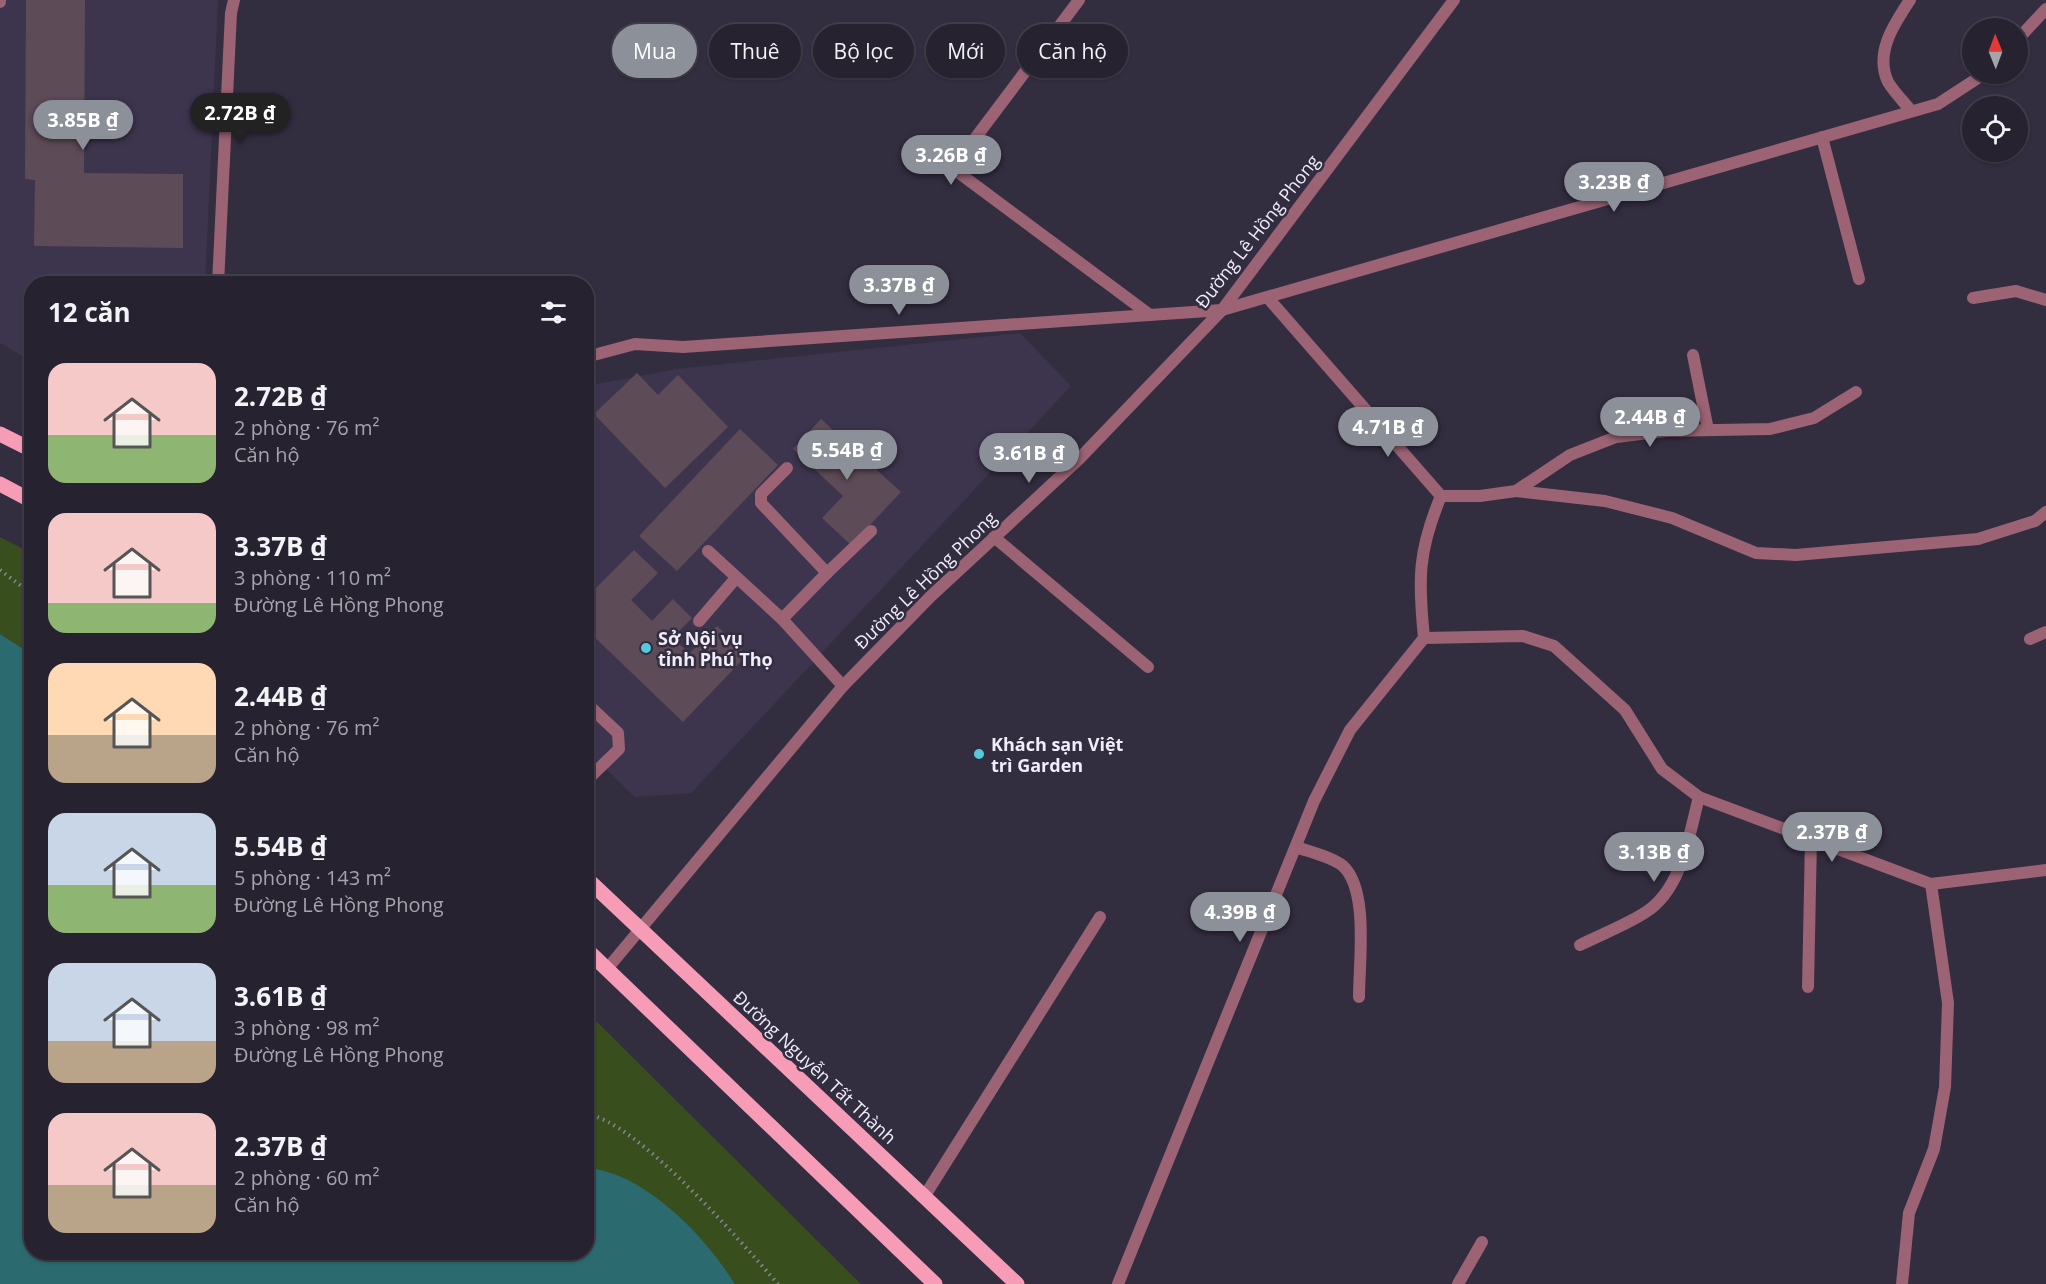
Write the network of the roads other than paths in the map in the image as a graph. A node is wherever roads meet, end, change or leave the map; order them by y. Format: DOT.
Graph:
graph roads {
  1 [pos="234,0"];
  2 [pos="1079,0"];
  3 [pos="1454,0"];
  4 [pos="1910,0"];
  5 [pos="2046,9"];
  6 [pos="2028,28"];
  7 [pos="1969,84"];
  8 [pos="1911,111"];
  9 [pos="1822,137"];
  10 [pos="218,276"];
  11 [pos="1859,279"];
  12 [pos="1268,298"];
  13 [pos="1973,298"];
  14 [pos="2046,300"];
  15 [pos="1222,310"];
  16 [pos="1150,315"];
  17 [pos="594,355"];
  18 [pos="1693,355"];
  19 [pos="1856,392"];
  20 [pos="1708,430"];
  21 [pos="0,434"];
  22 [pos="24,446"];
  23 [pos="787,468"];
  24 [pos="0,484"];
  25 [pos="1516,491"];
  26 [pos="1441,496"];
  27 [pos="24,497"];
  28 [pos="2046,512"];
  29 [pos="871,531"];
  30 [pos="994,537"];
  31 [pos="708,551"];
  32 [pos="827,573"];
  33 [pos="736,578"];
  34 [pos="782,620"];
  35 [pos="699,621"];
  36 [pos="2046,632"];
  37 [pos="1424,638"];
  38 [pos="2030,639"];
  39 [pos="1148,667"];
  40 [pos="843,686"];
  41 [pos="594,710"];
  42 [pos="594,773"];
  43 [pos="1699,797"];
  44 [pos="1811,839"];
  45 [pos="1296,847"];
  46 [pos="2046,870"];
  47 [pos="1931,884"];
  48 [pos="594,886"];
  49 [pos="1100,917"];
  50 [pos="641,930"];
  51 [pos="1580,945"];
  52 [pos="594,957"];
  53 [pos="607,969"];
  54 [pos="1808,987"];
  55 [pos="1359,997"];
  56 [pos="924,1197"];
  57 [pos="1482,1242"];
  58 [pos="934,1284"];
  59 [pos="1017,1284"];
  60 [pos="1118,1284"];
  61 [pos="1458,1284"];
  62 [pos="1902,1284"];
  1 -- 10 [label="street"];
  2 -- 16 [label="street"];
  3 -- 15 [label="street, Đường Lê Hồng Phong"];
  4 -- 8 [label="street"];
  5 -- 6 [label="street"];
  7 -- 8 [label="street"];
  8 -- 9 [label="street"];
  9 -- 11 [label="street"];
  9 -- 12 [label="street"];
  12 -- 15 [label="street"];
  12 -- 26 [label="street"];
  13 -- 14 [label="street"];
  15 -- 16 [label="street"];
  15 -- 30 [label="street, Đường Lê Hồng Phong"];
  16 -- 17 [label="street"];
  18 -- 20 [label="street"];
  19 -- 20 [label="street"];
  20 -- 25 [label="street"];
  21 -- 22 [label="main road"];
  23 -- 32 [label="street"];
  24 -- 27 [label="main road"];
  25 -- 26 [label="street"];
  25 -- 28 [label="street"];
  26 -- 37 [label="street"];
  29 -- 32 [label="street"];
  30 -- 39 [label="street"];
  30 -- 40 [label="street, Đường Lê Hồng Phong"];
  31 -- 33 [label="street"];
  32 -- 34 [label="street"];
  33 -- 34 [label="street"];
  33 -- 35 [label="street"];
  34 -- 40 [label="street"];
  36 -- 38 [label="street"];
  37 -- 43 [label="street"];
  37 -- 45 [label="street"];
  40 -- 50 [label="street, Đường Lê Hồng Phong"];
  41 -- 42 [label="street"];
  43 -- 44 [label="street"];
  43 -- 51 [label="street"];
  44 -- 47 [label="street"];
  44 -- 54 [label="street"];
  45 -- 55 [label="street"];
  45 -- 60 [label="street"];
  46 -- 47 [label="street"];
  47 -- 62 [label="street"];
  48 -- 50 [label="main road, Đường Nguyễn Tất Thành"];
  49 -- 56 [label="street"];
  50 -- 53 [label="street, Đường Lê Hồng Phong"];
  50 -- 56 [label="main road, Đường Nguyễn Tất Thành"];
  52 -- 53 [label="main road"];
  53 -- 58 [label="main road"];
  56 -- 59 [label="main road, Đường Nguyễn Tất Thành"];
  57 -- 61 [label="street"];
}
